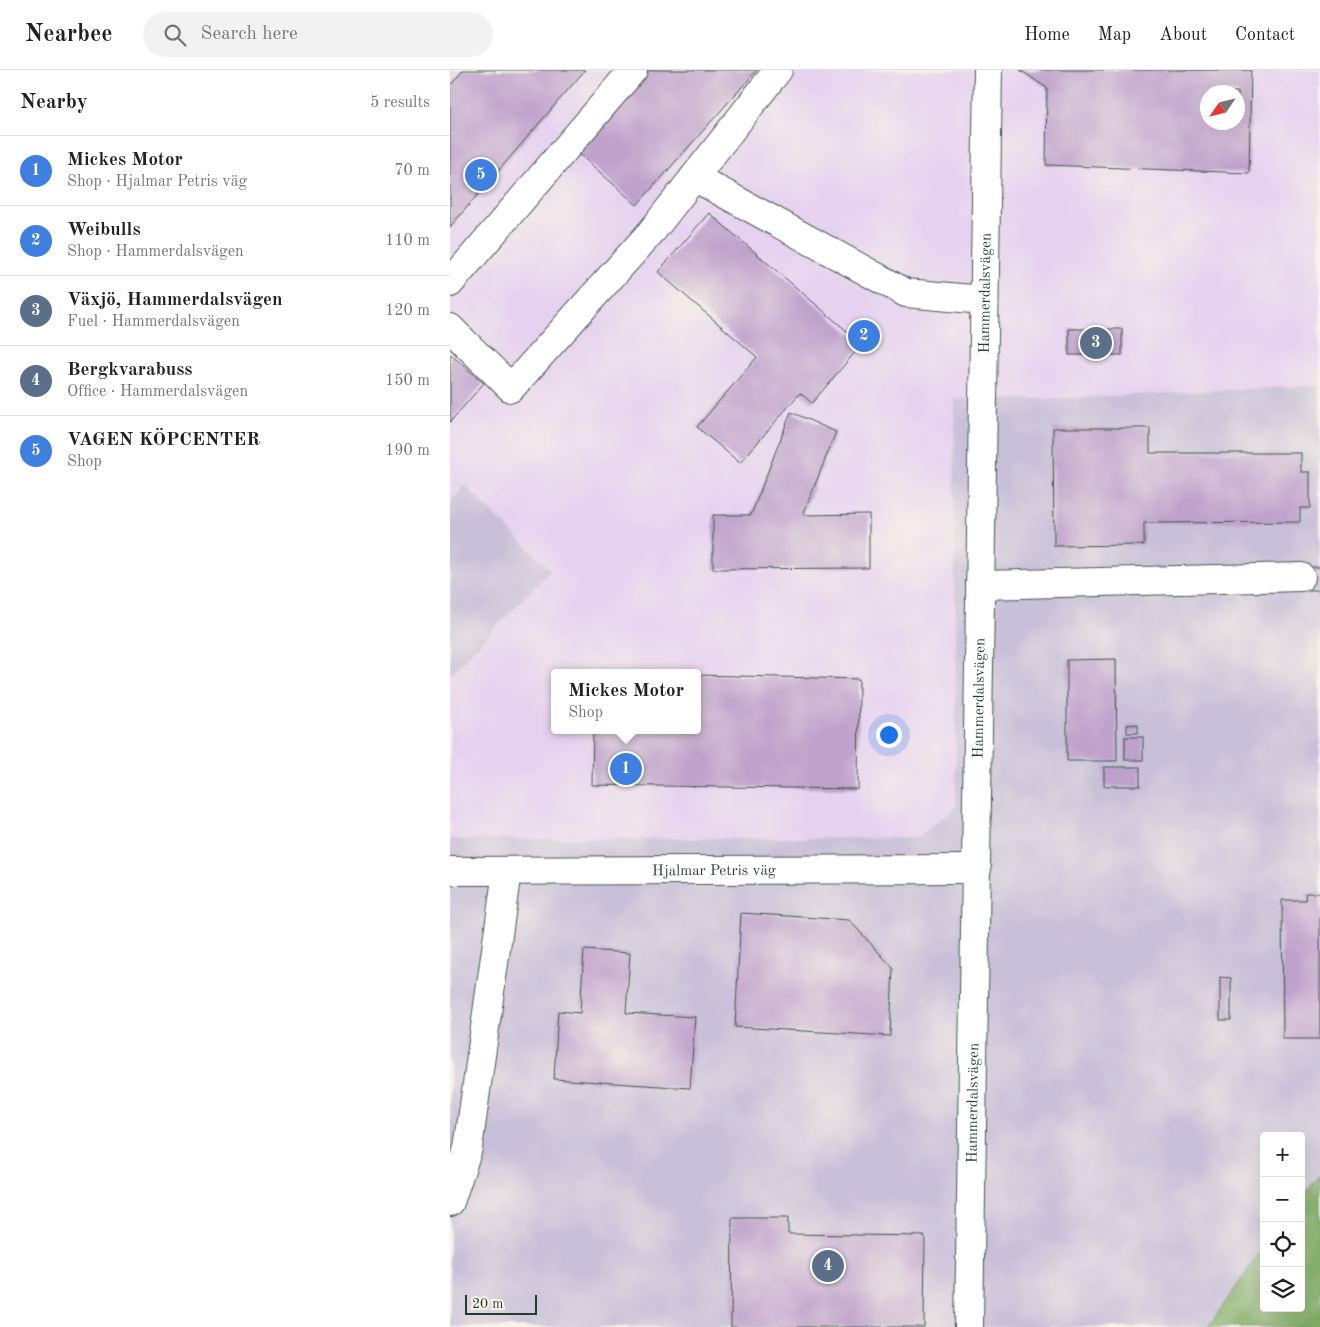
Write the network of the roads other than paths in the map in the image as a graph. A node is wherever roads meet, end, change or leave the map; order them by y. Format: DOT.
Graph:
graph roads {
  1 [pos="633,70"];
  2 [pos="778,70"];
  3 [pos="988,70"];
  4 [pos="694,177"];
  5 [pos="450,283"];
  6 [pos="983,300"];
  7 [pos="450,328"];
  8 [pos="1301,578"];
  9 [pos="980,585"];
  10 [pos="977,869"];
  11 [pos="450,871"];
  12 [pos="507,871"];
  13 [pos="450,1202"];
  14 [pos="969,1327"];
  1 -- 5 [label="street"];
  2 -- 4 [label="street"];
  3 -- 6 [label="street, Hammerdalsvägen"];
  4 -- 6 [label="street"];
  4 -- 7 [label="street"];
  6 -- 9 [label="street, Hammerdalsvägen"];
  8 -- 9 [label="street"];
  9 -- 10 [label="street, Hammerdalsvägen"];
  10 -- 12 [label="street, Hjalmar Petris väg"];
  10 -- 14 [label="street, Hammerdalsvägen"];
  11 -- 12 [label="street, Hjalmar Petris väg"];
  12 -- 13 [label="street"];
}
